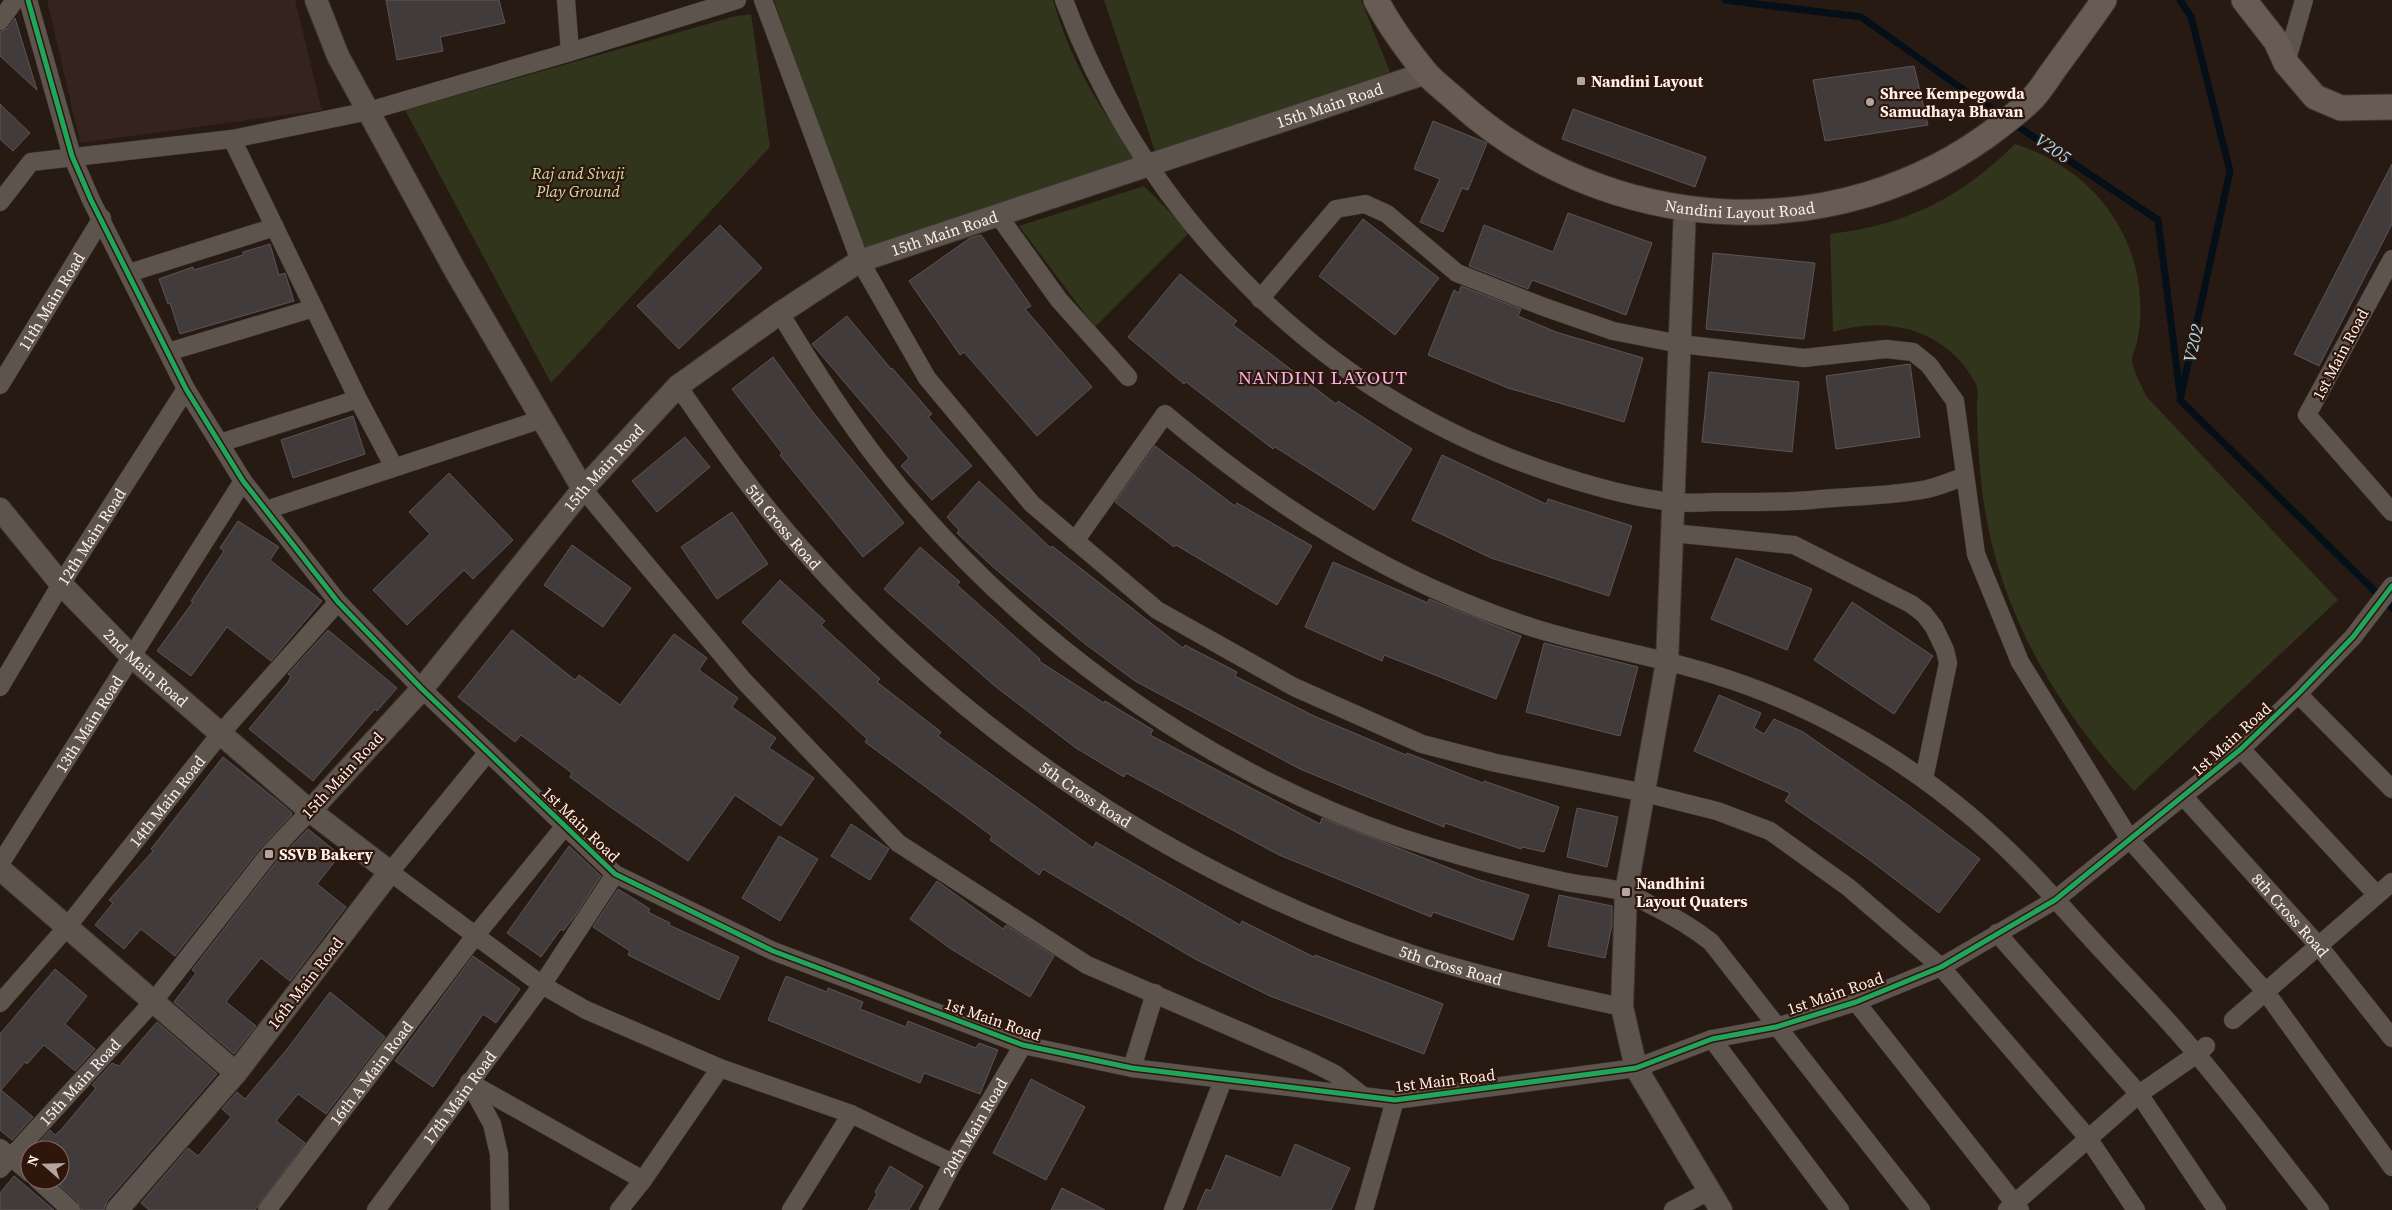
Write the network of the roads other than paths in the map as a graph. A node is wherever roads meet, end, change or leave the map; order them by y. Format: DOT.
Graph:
graph roads {
  1 [pos="15,0"];
  2 [pos="28,0"];
  3 [pos="316,0"];
  4 [pos="566,0"];
  5 [pos="737,0"];
  6 [pos="763,0"];
  7 [pos="1064,0"];
  8 [pos="1376,0"];
  9 [pos="2104,0"];
  10 [pos="2244,0"];
  11 [pos="2304,0"];
  12 [pos="0,21"];
  13 [pos="570,52"];
  14 [pos="2286,63"];
  15 [pos="1426,73"];
  16 [pos="2392,107"];
  17 [pos="370,111"];
  18 [pos="232,139"];
  19 [pos="72,156"];
  20 [pos="1150,165"];
  21 [pos="0,202"];
  22 [pos="1685,208"];
  23 [pos="998,215"];
  24 [pos="102,218"];
  25 [pos="275,228"];
  26 [pos="2392,259"];
  27 [pos="860,261"];
  28 [pos="129,273"];
  29 [pos="1260,299"];
  30 [pos="314,308"];
  31 [pos="780,313"];
  32 [pos="1680,344"];
  33 [pos="168,352"];
  34 [pos="1128,377"];
  35 [pos="0,385"];
  36 [pos="678,386"];
  37 [pos="186,389"];
  38 [pos="358,399"];
  39 [pos="542,419"];
  40 [pos="220,444"];
  41 [pos="394,466"];
  42 [pos="1965,476"];
  43 [pos="243,481"];
  44 [pos="583,489"];
  45 [pos="1674,502"];
  46 [pos="0,509"];
  47 [pos="266,510"];
  48 [pos="2392,512"];
  49 [pos="1672,533"];
  50 [pos="1075,541"];
  51 [pos="61,584"];
  52 [pos="2392,586"];
  53 [pos="338,602"];
  54 [pos="132,656"];
  55 [pos="1667,662"];
  56 [pos="1,684"];
  57 [pos="422,689"];
  58 [pos="2298,694"];
  59 [pos="221,733"];
  60 [pos="2241,749"];
  61 [pos="488,752"];
  62 [pos="1924,780"];
  63 [pos="2392,789"];
  64 [pos="1645,793"];
  65 [pos="2184,797"];
  66 [pos="310,810"];
  67 [pos="565,826"];
  68 [pos="2131,840"];
  69 [pos="0,864"];
  70 [pos="0,869"];
  71 [pos="390,872"];
  72 [pos="615,874"];
  73 [pos="2392,882"];
  74 [pos="1626,892"];
  75 [pos="2377,895"];
  76 [pos="2055,900"];
  77 [pos="67,927"];
  78 [pos="1997,933"];
  79 [pos="475,936"];
  80 [pos="2318,945"];
  81 [pos="1941,966"];
  82 [pos="542,985"];
  83 [pos="2265,991"];
  84 [pos="1155,994"];
  85 [pos="153,1002"];
  86 [pos="1856,1002"];
  87 [pos="0,1003"];
  88 [pos="1622,1007"];
  89 [pos="2234,1020"];
  90 [pos="1776,1027"];
  91 [pos="2390,1031"];
  92 [pos="1712,1039"];
  93 [pos="1023,1045"];
  94 [pos="2202,1050"];
  95 [pos="720,1068"];
  96 [pos="1132,1068"];
  97 [pos="1636,1068"];
  98 [pos="236,1072"];
  99 [pos="1223,1080"];
  100 [pos="469,1082"];
  101 [pos="2139,1094"];
  102 [pos="1363,1096"];
  103 [pos="1395,1100"];
  104 [pos="851,1114"];
  105 [pos="2088,1138"];
  106 [pos="4,1158"];
  107 [pos="953,1163"];
  108 [pos="20,1167"];
  109 [pos="2392,1167"];
  110 [pos="643,1180"];
  111 [pos="49,1190"];
  112 [pos="1709,1191"];
  113 [pos="2014,1208"];
  114 [pos="71,1210"];
  115 [pos="117,1210"];
  116 [pos="266,1210"];
  117 [pos="376,1210"];
  118 [pos="500,1210"];
  119 [pos="620,1210"];
  120 [pos="791,1210"];
  121 [pos="928,1210"];
  122 [pos="1173,1210"];
  123 [pos="1364,1210"];
  124 [pos="1673,1210"];
  125 [pos="1721,1210"];
  126 [pos="1840,1210"];
  127 [pos="1920,1210"];
  128 [pos="2136,1210"];
  129 [pos="2216,1210"];
  130 [pos="2320,1210"];
  1 -- 12 [label="street"];
  2 -- 19 [label="street, 1st Main Road"];
  3 -- 17 [label="street"];
  4 -- 13 [label="street"];
  5 -- 13 [label="street"];
  6 -- 27 [label="street"];
  7 -- 20 [label="street"];
  8 -- 15 [label="main road, Nandini Layout Road"];
  9 -- 22 [label="main road, Nandini Layout Road"];
  10 -- 14 [label="main road"];
  11 -- 14 [label="street"];
  13 -- 17 [label="street"];
  14 -- 16 [label="main road"];
  15 -- 20 [label="street, 15th Main Road"];
  15 -- 22 [label="main road, Nandini Layout Road"];
  17 -- 18 [label="street"];
  17 -- 39 [label="street"];
  18 -- 19 [label="street"];
  18 -- 25 [label="street"];
  19 -- 21 [label="street"];
  19 -- 24 [label="street, 1st Main Road"];
  20 -- 23 [label="street, 15th Main Road"];
  20 -- 29 [label="street"];
  22 -- 32 [label="street"];
  23 -- 27 [label="street, 15th Main Road"];
  23 -- 34 [label="street"];
  24 -- 28 [label="street, 1st Main Road"];
  24 -- 35 [label="street, 11th Main Road"];
  25 -- 28 [label="street"];
  25 -- 30 [label="street"];
  26 -- 48 [label="street, 1st Main Road"];
  27 -- 31 [label="street, 15th Main Road"];
  27 -- 50 [label="street"];
  28 -- 33 [label="street, 1st Main Road"];
  29 -- 32 [label="street"];
  29 -- 45 [label="street"];
  30 -- 33 [label="street"];
  30 -- 38 [label="street"];
  31 -- 36 [label="street, 15th Main Road"];
  31 -- 74 [label="street"];
  32 -- 42 [label="street"];
  32 -- 45 [label="street"];
  33 -- 37 [label="street, 1st Main Road"];
  36 -- 44 [label="street, 15th Main Road"];
  36 -- 88 [label="street, 5th Cross Road"];
  37 -- 40 [label="street, 1st Main Road"];
  37 -- 51 [label="street, 12th Main Road"];
  38 -- 40 [label="street"];
  38 -- 41 [label="street"];
  39 -- 41 [label="street"];
  39 -- 44 [label="street"];
  40 -- 43 [label="street, 1st Main Road"];
  41 -- 47 [label="street"];
  42 -- 45 [label="street"];
  42 -- 68 [label="street"];
  43 -- 47 [label="street, 1st Main Road"];
  43 -- 54 [label="street, 13th Main Road"];
  44 -- 57 [label="street, 15th Main Road"];
  44 -- 84 [label="street"];
  45 -- 49 [label="street"];
  46 -- 51 [label="street, 2nd Main Road"];
  47 -- 53 [label="street, 1st Main Road"];
  49 -- 55 [label="street"];
  49 -- 62 [label="street"];
  50 -- 55 [label="street"];
  50 -- 64 [label="street"];
  51 -- 54 [label="street, 2nd Main Road"];
  51 -- 56 [label="street, 12th Main Road"];
  52 -- 58 [label="street, 1st Main Road"];
  53 -- 57 [label="street, 1st Main Road"];
  53 -- 59 [label="street, 14th Main Road"];
  54 -- 59 [label="street, 2nd Main Road"];
  54 -- 69 [label="street, 13th Main Road"];
  55 -- 62 [label="street"];
  55 -- 64 [label="street"];
  57 -- 61 [label="street, 1st Main Road"];
  57 -- 66 [label="street, 15th Main Road"];
  58 -- 60 [label="street, 1st Main Road"];
  58 -- 63 [label="street"];
  59 -- 66 [label="street, 2nd Main Road"];
  59 -- 77 [label="street, 14th Main Road"];
  60 -- 65 [label="street, 1st Main Road"];
  60 -- 75 [label="street"];
  61 -- 67 [label="street, 1st Main Road"];
  61 -- 71 [label="street, 16th Main Road"];
  62 -- 76 [label="street"];
  64 -- 74 [label="street"];
  64 -- 81 [label="street"];
  65 -- 68 [label="street, 1st Main Road"];
  65 -- 80 [label="street, 8th Cross Road"];
  66 -- 71 [label="street, 2nd Main Road"];
  66 -- 85 [label="street, 15th Main Road"];
  67 -- 72 [label="street, 1st Main Road"];
  67 -- 79 [label="street, 16th A Main Road"];
  68 -- 76 [label="street, 1st Main Road"];
  68 -- 83 [label="street"];
  70 -- 77 [label="street"];
  71 -- 79 [label="street"];
  71 -- 98 [label="street, 16th Main Road"];
  72 -- 82 [label="street, 17th Main Road"];
  72 -- 93 [label="street, 1st Main Road"];
  73 -- 75 [label="street"];
  74 -- 88 [label="street"];
  74 -- 90 [label="street"];
  75 -- 80 [label="street"];
  76 -- 78 [label="street, 1st Main Road"];
  76 -- 94 [label="street"];
  77 -- 85 [label="street"];
  77 -- 87 [label="street, 14th Main Road"];
  78 -- 81 [label="street, 1st Main Road"];
  78 -- 101 [label="street"];
  79 -- 82 [label="street"];
  79 -- 116 [label="street, 16th A Main Road"];
  80 -- 83 [label="street"];
  80 -- 91 [label="street, 8th Cross Road"];
  81 -- 86 [label="street, 1st Main Road"];
  81 -- 105 [label="street"];
  82 -- 95 [label="street"];
  82 -- 100 [label="street, 17th Main Road"];
  83 -- 89 [label="street"];
  83 -- 109 [label="street"];
  84 -- 96 [label="street"];
  84 -- 102 [label="street"];
  85 -- 98 [label="street"];
  85 -- 106 [label="street, 15th Main Road"];
  86 -- 90 [label="street, 1st Main Road"];
  86 -- 113 [label="street"];
  88 -- 97 [label="street"];
  90 -- 92 [label="street, 1st Main Road"];
  90 -- 127 [label="street"];
  92 -- 97 [label="street, 1st Main Road"];
  92 -- 126 [label="street"];
  93 -- 96 [label="street, 1st Main Road"];
  93 -- 107 [label="street, 20th Main Road"];
  94 -- 101 [label="street"];
  94 -- 130 [label="street"];
  95 -- 104 [label="street"];
  95 -- 110 [label="street"];
  96 -- 99 [label="street, 1st Main Road"];
  97 -- 103 [label="street, 1st Main Road"];
  97 -- 112 [label="street"];
  98 -- 115 [label="street, 16th Main Road"];
  99 -- 102 [label="street, 1st Main Road"];
  99 -- 122 [label="street"];
  100 -- 110 [label="street"];
  100 -- 117 [label="street, 17th Main Road"];
  100 -- 118 [label="street"];
  101 -- 105 [label="street"];
  101 -- 129 [label="street"];
  102 -- 103 [label="street, 1st Main Road"];
  103 -- 123 [label="street"];
  104 -- 107 [label="street"];
  104 -- 120 [label="street"];
  105 -- 113 [label="street"];
  105 -- 128 [label="street"];
  106 -- 108 [label="street"];
  107 -- 121 [label="street, 20th Main Road"];
  110 -- 119 [label="street"];
  111 -- 114 [label="street"];
  112 -- 124 [label="street"];
  112 -- 125 [label="street"];
}
